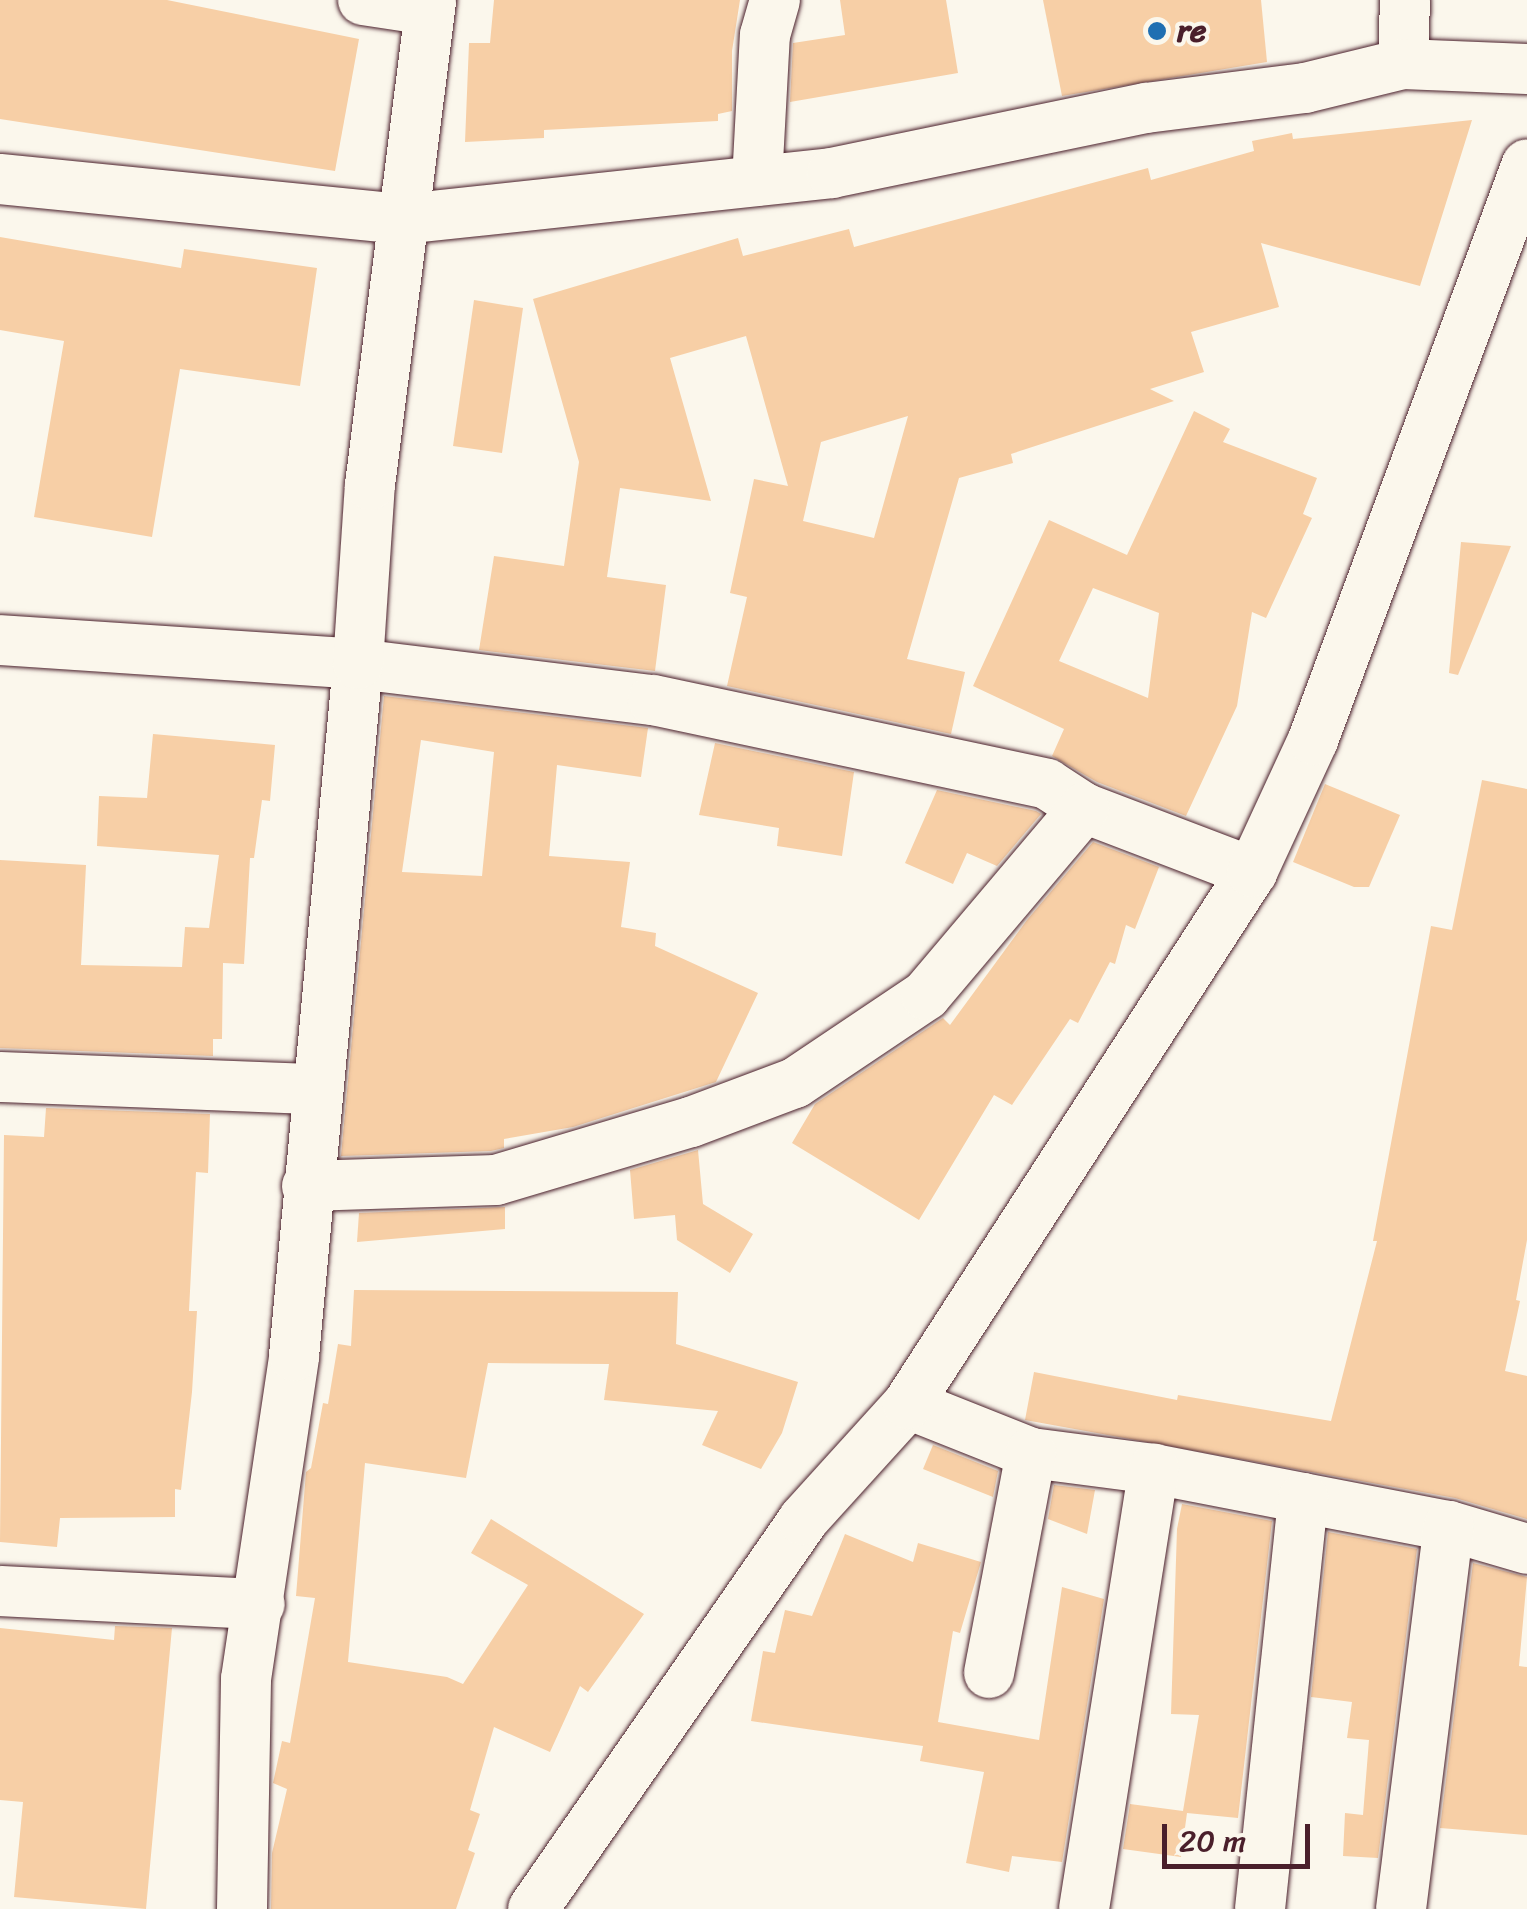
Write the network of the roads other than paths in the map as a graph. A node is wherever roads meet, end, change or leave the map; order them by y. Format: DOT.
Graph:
graph roads {
  1 [pos="363,0"];
  2 [pos="776,0"];
  3 [pos="1406,0"];
  4 [pos="430,5"];
  5 [pos="1403,64"];
  6 [pos="1527,69"];
  7 [pos="1527,164"];
  8 [pos="0,179"];
  9 [pos="757,181"];
  10 [pos="403,219"];
  11 [pos="0,640"];
  12 [pos="358,664"];
  13 [pos="1084,808"];
  14 [pos="1252,872"];
  15 [pos="0,1077"];
  16 [pos="318,1090"];
  17 [pos="307,1186"];
  18 [pos="908,1404"];
  19 [pos="1032,1453"];
  20 [pos="1154,1469"];
  21 [pos="1303,1498"];
  22 [pos="1449,1526"];
  23 [pos="1527,1548"];
  24 [pos="0,1592"];
  25 [pos="260,1604"];
  26 [pos="989,1673"];
  27 [pos="242,1909"];
  28 [pos="533,1909"];
  29 [pos="1084,1909"];
  30 [pos="1260,1909"];
  31 [pos="1401,1909"];
  1 -- 4 [label="street"];
  2 -- 9 [label="street"];
  3 -- 5 [label="street"];
  4 -- 10 [label="street"];
  5 -- 6 [label="street"];
  5 -- 9 [label="street"];
  7 -- 14 [label="street"];
  8 -- 10 [label="street"];
  9 -- 10 [label="street"];
  10 -- 12 [label="street"];
  11 -- 12 [label="street"];
  12 -- 13 [label="street"];
  12 -- 16 [label="street"];
  13 -- 14 [label="street"];
  13 -- 17 [label="street"];
  14 -- 18 [label="street"];
  15 -- 16 [label="street"];
  16 -- 17 [label="street"];
  17 -- 25 [label="street"];
  18 -- 19 [label="street"];
  18 -- 28 [label="street"];
  19 -- 20 [label="street"];
  19 -- 26 [label="street"];
  20 -- 21 [label="street"];
  20 -- 29 [label="street"];
  21 -- 22 [label="street"];
  21 -- 30 [label="street"];
  22 -- 23 [label="street"];
  22 -- 31 [label="street"];
  24 -- 25 [label="street"];
  25 -- 27 [label="street"];
}
